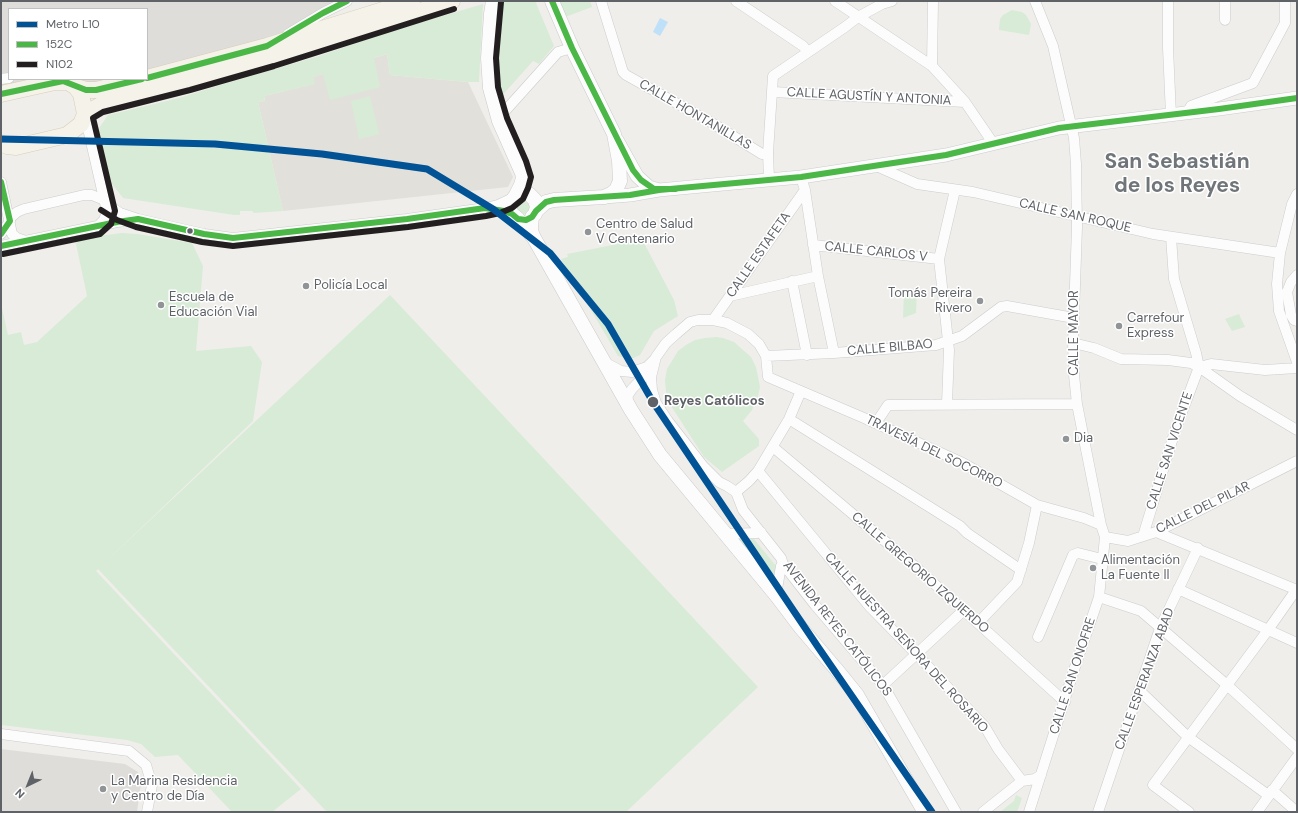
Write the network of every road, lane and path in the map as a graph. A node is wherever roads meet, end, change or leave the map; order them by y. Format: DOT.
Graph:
graph roads {
  1 [pos="335,1"];
  2 [pos="347,1"];
  3 [pos="412,1"];
  4 [pos="452,1"];
  5 [pos="493,1"];
  6 [pos="552,1"];
  7 [pos="600,1"];
  8 [pos="736,1"];
  9 [pos="835,1"];
  10 [pos="892,1"];
  11 [pos="933,1"];
  12 [pos="1035,1"];
  13 [pos="1168,1"];
  14 [pos="1225,1"];
  15 [pos="1285,1"];
  16 [pos="869,6"];
  17 [pos="323,13"];
  18 [pos="858,17"];
  19 [pos="1225,20"];
  20 [pos="267,46"];
  21 [pos="572,48"];
  22 [pos="808,52"];
  23 [pos="932,66"];
  24 [pos="148,78"];
  25 [pos="138,80"];
  26 [pos="72,83"];
  27 [pos="773,92"];
  28 [pos="1,94"];
  29 [pos="1297,98"];
  30 [pos="965,102"];
  31 [pos="1187,113"];
  32 [pos="1171,115"];
  33 [pos="84,116"];
  34 [pos="499,121"];
  35 [pos="1072,127"];
  36 [pos="614,134"];
  37 [pos="1,143"];
  38 [pos="993,143"];
  39 [pos="768,153"];
  40 [pos="874,165"];
  41 [pos="801,177"];
  42 [pos="769,179"];
  43 [pos="1,182"];
  44 [pos="659,190"];
  45 [pos="804,190"];
  46 [pos="956,190"];
  47 [pos="1297,194"];
  48 [pos="514,197"];
  49 [pos="604,197"];
  50 [pos="105,202"];
  51 [pos="1294,204"];
  52 [pos="485,208"];
  53 [pos="534,214"];
  54 [pos="515,217"];
  55 [pos="1076,217"];
  56 [pos="138,219"];
  57 [pos="10,220"];
  58 [pos="98,226"];
  59 [pos="1,234"];
  60 [pos="1171,237"];
  61 [pos="534,238"];
  62 [pos="26,241"];
  63 [pos="813,245"];
  64 [pos="1,246"];
  65 [pos="1280,253"];
  66 [pos="939,259"];
  67 [pos="1297,275"];
  68 [pos="818,276"];
  69 [pos="792,281"];
  70 [pos="730,296"];
  71 [pos="1074,318"];
  72 [pos="714,320"];
  73 [pos="1297,321"];
  74 [pos="947,341"];
  75 [pos="1073,343"];
  76 [pos="834,353"];
  77 [pos="807,355"];
  78 [pos="766,356"];
  79 [pos="604,362"];
  80 [pos="655,362"];
  81 [pos="1297,362"];
  82 [pos="1199,367"];
  83 [pos="1297,368"];
  84 [pos="801,391"];
  85 [pos="627,403"];
  86 [pos="947,404"];
  87 [pos="1076,404"];
  88 [pos="789,418"];
  89 [pos="876,423"];
  90 [pos="1297,430"];
  91 [pos="773,446"];
  92 [pos="1297,461"];
  93 [pos="758,471"];
  94 [pos="736,492"];
  95 [pos="1037,505"];
  96 [pos="1101,525"];
  97 [pos="761,532"];
  98 [pos="1156,532"];
  99 [pos="724,534"];
  100 [pos="1143,536"];
  101 [pos="1105,537"];
  102 [pos="1198,548"];
  103 [pos="1102,559"];
  104 [pos="783,564"];
  105 [pos="1021,570"];
  106 [pos="1178,589"];
  107 [pos="1296,590"];
  108 [pos="776,595"];
  109 [pos="1100,597"];
  110 [pos="964,610"];
  111 [pos="978,623"];
  112 [pos="1160,628"];
  113 [pos="1268,630"];
  114 [pos="1038,637"];
  115 [pos="1297,643"];
  116 [pos="917,655"];
  117 [pos="883,685"];
  118 [pos="1227,685"];
  119 [pos="1140,690"];
  120 [pos="1065,702"];
  121 [pos="1,734"];
  122 [pos="1188,737"];
  123 [pos="1297,749"];
  124 [pos="1297,757"];
  125 [pos="1041,776"];
  126 [pos="1022,781"];
  127 [pos="1270,792"];
  128 [pos="147,812"];
  129 [pos="925,812"];
  130 [pos="956,812"];
  131 [pos="983,812"];
  132 [pos="1030,812"];
  133 [pos="1098,812"];
  134 [pos="1189,812"];
  135 [pos="1257,812"];
  136 [pos="1297,812"];
  1 -- 17 [label="street"];
  2 -- 17 [label="street"];
  3 -- 20 [label="main road"];
  4 -- 33 [label="main road"];
  5 -- 34 [label="main road"];
  6 -- 21 [label="main road"];
  7 -- 39 [label="street, CALLE HONTANILLAS"];
  8 -- 22 [label="street"];
  9 -- 18 [label="street"];
  10 -- 16 [label="street"];
  11 -- 23 [label="street"];
  12 -- 35 [label="street, CALLE MAYOR"];
  13 -- 32 [label="street"];
  14 -- 19 [label="street"];
  15 -- 31 [label="street"];
  16 -- 18 [label="street"];
  17 -- 20 [label="street"];
  18 -- 22 [label="street"];
  18 -- 23 [label="street"];
  20 -- 24 [label="main road"];
  21 -- 34 [label="street"];
  21 -- 36 [label="main road"];
  22 -- 27 [label="street"];
  23 -- 30 [label="street"];
  25 -- 26 [label="main road"];
  26 -- 28 [label="main road"];
  26 -- 33 [label="main road"];
  27 -- 30 [label="street, CALLE AGUSTÍN Y ANTONIA"];
  27 -- 39 [label="street"];
  29 -- 31 [label="street"];
  30 -- 38 [label="street"];
  31 -- 32 [label="street"];
  32 -- 35 [label="street"];
  33 -- 37 [label="main road"];
  33 -- 50 [label="street"];
  34 -- 48 [label="main road"];
  35 -- 38 [label="street"];
  35 -- 55 [label="street, CALLE MAYOR"];
  36 -- 44 [label="street"];
  36 -- 49 [label="main road"];
  38 -- 40 [label="street"];
  39 -- 42 [label="street"];
  40 -- 41 [label="street"];
  40 -- 46 [label="street, CALLE SAN ROQUE"];
  41 -- 42 [label="street"];
  41 -- 45 [label="street"];
  42 -- 44 [label="street"];
  43 -- 57 [label="street"];
  44 -- 49 [label="street"];
  45 -- 63 [label="street"];
  45 -- 70 [label="street, CALLE ESTAFETA"];
  46 -- 55 [label="street, CALLE SAN ROQUE"];
  46 -- 66 [label="street"];
  47 -- 51 [label="street"];
  48 -- 52 [label="street"];
  48 -- 53 [label="main road"];
  48 -- 54 [label="main road"];
  49 -- 53 [label="main road"];
  50 -- 56 [label="street"];
  50 -- 57 [label="street"];
  50 -- 58 [label="street"];
  51 -- 65 [label="street"];
  52 -- 54 [label="street"];
  52 -- 56 [label="street"];
  53 -- 54 [label="main road"];
  53 -- 61 [label="main road"];
  54 -- 61 [label="main road"];
  55 -- 60 [label="street, CALLE SAN ROQUE"];
  55 -- 71 [label="street, CALLE MAYOR"];
  56 -- 58 [label="street"];
  57 -- 59 [label="street"];
  57 -- 62 [label="street"];
  58 -- 62 [label="street"];
  60 -- 65 [label="street, CALLE SAN ROQUE"];
  60 -- 82 [label="street"];
  61 -- 79 [label="main road, AVENIDA REYES CATÓLICOS"];
  62 -- 64 [label="street"];
  63 -- 66 [label="street, CALLE CARLOS V"];
  63 -- 68 [label="street"];
  65 -- 81 [label="street"];
  66 -- 74 [label="street"];
  67 -- 73 [label="street"];
  68 -- 69 [label="street"];
  68 -- 76 [label="street"];
  69 -- 70 [label="street"];
  69 -- 77 [label="street"];
  70 -- 72 [label="street, CALLE ESTAFETA"];
  71 -- 74 [label="street, CALLE BILBAO"];
  71 -- 75 [label="street, CALLE MAYOR"];
  72 -- 78 [label="street"];
  72 -- 80 [label="street"];
  74 -- 76 [label="street, CALLE BILBAO"];
  74 -- 86 [label="street"];
  75 -- 82 [label="street"];
  75 -- 87 [label="street, CALLE MAYOR"];
  76 -- 77 [label="street, CALLE BILBAO"];
  77 -- 78 [label="street, CALLE BILBAO"];
  78 -- 84 [label="street, TRAVESÍA DEL SOCORRO"];
  79 -- 80 [label="street"];
  79 -- 85 [label="main road, AVENIDA REYES CATÓLICOS"];
  80 -- 85 [label="street"];
  80 -- 94 [label="street"];
  82 -- 83 [label="street"];
  82 -- 90 [label="street"];
  82 -- 100 [label="street, CALLE SAN VICENTE"];
  84 -- 88 [label="street"];
  84 -- 89 [label="street, TRAVESÍA DEL SOCORRO"];
  85 -- 99 [label="main road, AVENIDA REYES CATÓLICOS"];
  86 -- 87 [label="street"];
  86 -- 89 [label="street"];
  87 -- 96 [label="street, CALLE MAYOR"];
  88 -- 91 [label="street"];
  88 -- 105 [label="street"];
  89 -- 95 [label="street, TRAVESÍA DEL SOCORRO"];
  91 -- 93 [label="street"];
  91 -- 110 [label="street, CALLE GREGORIO IZQUIERDO"];
  92 -- 98 [label="street, CALLE DEL PILAR"];
  93 -- 94 [label="street"];
  93 -- 116 [label="street, CALLE NUESTRA SEÑORA DEL ROSARIO"];
  94 -- 97 [label="street, AVENIDA REYES CATÓLICOS"];
  95 -- 96 [label="street, TRAVESÍA DEL SOCORRO"];
  95 -- 105 [label="street"];
  96 -- 101 [label="street, CALLE MAYOR"];
  97 -- 99 [label="street"];
  97 -- 104 [label="street, AVENIDA REYES CATÓLICOS"];
  98 -- 100 [label="street, CALLE DEL PILAR"];
  98 -- 102 [label="street"];
  99 -- 108 [label="main road, AVENIDA REYES CATÓLICOS"];
  100 -- 101 [label="street, CALLE DEL PILAR"];
  101 -- 103 [label="street, CALLE SAN ONOFRE"];
  102 -- 106 [label="street, CALLE ESPERANZA ABAD"];
  102 -- 107 [label="street"];
  103 -- 109 [label="street, CALLE SAN ONOFRE"];
  103 -- 114 [label="street"];
  104 -- 108 [label="street"];
  104 -- 117 [label="street, AVENIDA REYES CATÓLICOS"];
  105 -- 111 [label="street"];
  106 -- 112 [label="street, CALLE ESPERANZA ABAD"];
  106 -- 113 [label="street"];
  107 -- 113 [label="street"];
  108 -- 129 [label="main road, AVENIDA REYES CATÓLICOS"];
  109 -- 112 [label="street"];
  109 -- 120 [label="street, CALLE SAN ONOFRE"];
  110 -- 111 [label="street, CALLE GREGORIO IZQUIERDO"];
  110 -- 116 [label="street"];
  111 -- 120 [label="street, CALLE GREGORIO IZQUIERDO"];
  112 -- 118 [label="street"];
  112 -- 119 [label="street, CALLE ESPERANZA ABAD"];
  113 -- 115 [label="street"];
  113 -- 118 [label="street"];
  116 -- 117 [label="street"];
  116 -- 126 [label="street, CALLE NUESTRA SEÑORA DEL ROSARIO"];
  117 -- 130 [label="street, AVENIDA REYES CATÓLICOS"];
  118 -- 122 [label="street"];
  118 -- 123 [label="street"];
  119 -- 122 [label="street"];
  119 -- 133 [label="street, CALLE ESPERANZA ABAD"];
  120 -- 125 [label="street, CALLE SAN ONOFRE"];
  121 -- 128 [label="street"];
  122 -- 127 [label="street"];
  122 -- 134 [label="street"];
  124 -- 127 [label="street"];
  125 -- 126 [label="street"];
  125 -- 132 [label="street, CALLE SAN ONOFRE"];
  126 -- 131 [label="street"];
  127 -- 135 [label="street"];
  127 -- 136 [label="street"];
}
